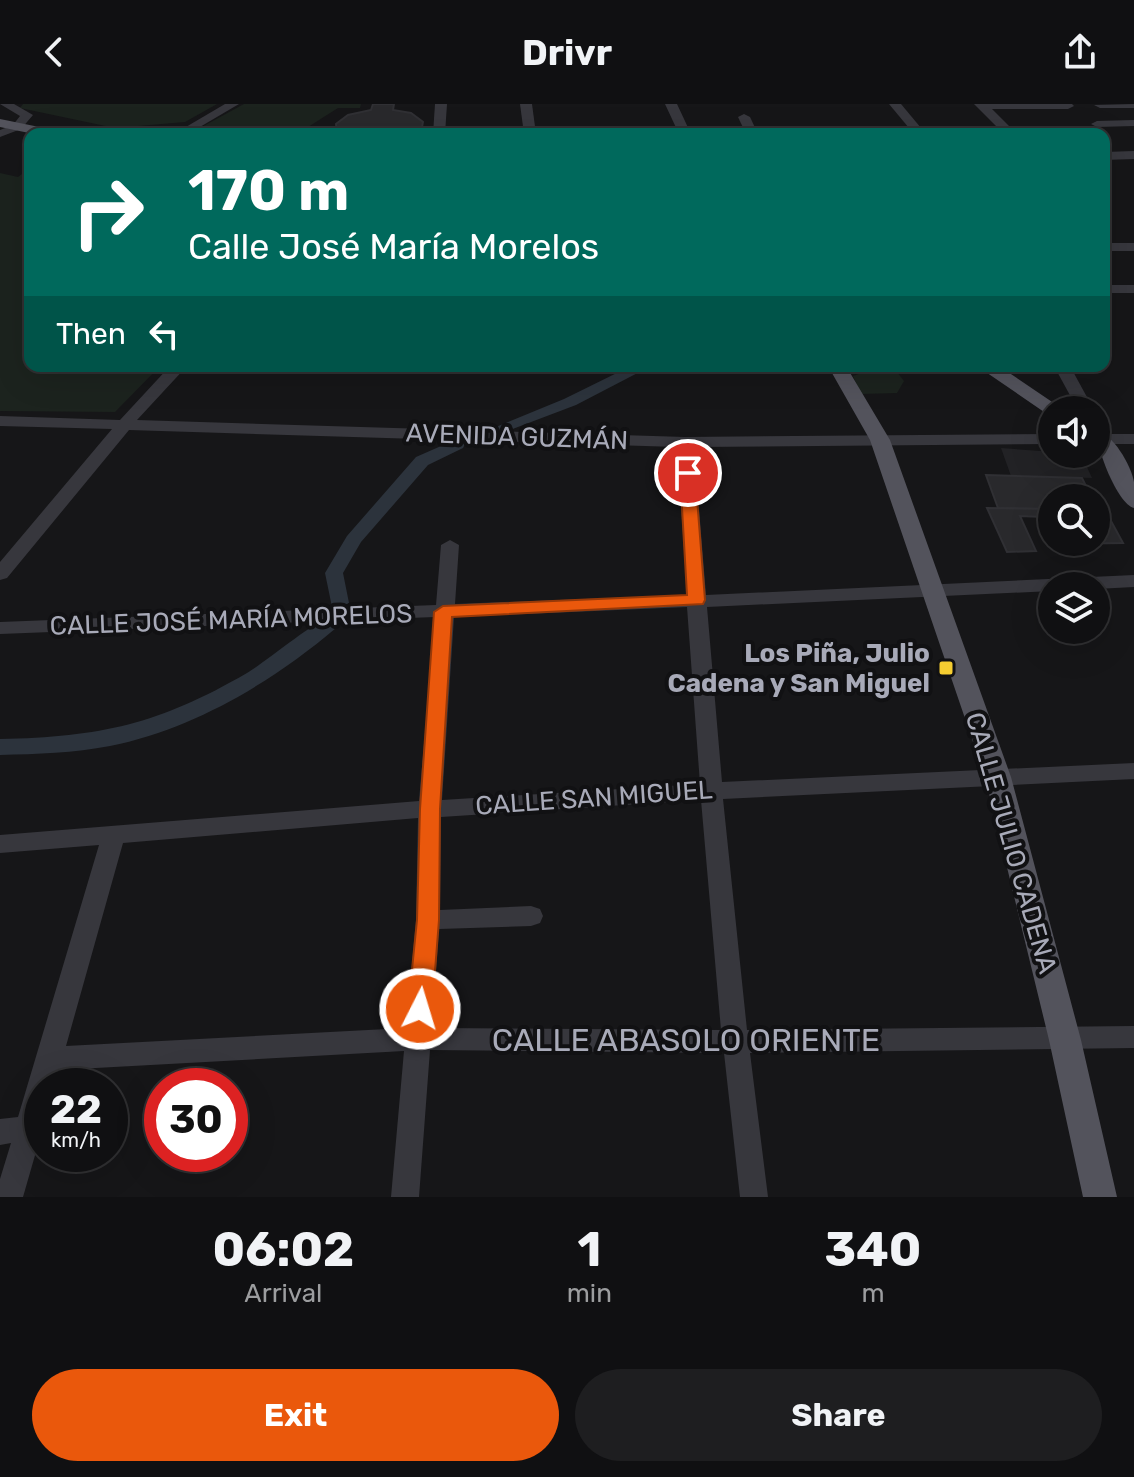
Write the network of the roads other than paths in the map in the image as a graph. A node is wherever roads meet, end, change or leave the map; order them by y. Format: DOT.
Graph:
graph roads {
  1 [pos="5,104"];
  2 [pos="233,104"];
  3 [pos="441,104"];
  4 [pos="526,104"];
  5 [pos="671,104"];
  6 [pos="895,104"];
  7 [pos="981,105"];
  8 [pos="1100,105"];
  9 [pos="1134,105"];
  10 [pos="1068,106"];
  11 [pos="744,117"];
  12 [pos="0,123"];
  13 [pos="1134,123"];
  14 [pos="1097,124"];
  15 [pos="17,127"];
  16 [pos="24,128"];
  17 [pos="191,128"];
  18 [pos="439,128"];
  19 [pos="529,128"];
  20 [pos="682,128"];
  21 [pos="749,128"];
  22 [pos="915,128"];
  23 [pos="1005,128"];
  24 [pos="0,136"];
  25 [pos="24,142"];
  26 [pos="1134,155"];
  27 [pos="1110,156"];
  28 [pos="1110,233"];
  29 [pos="1110,248"];
  30 [pos="1130,251"];
  31 [pos="1110,256"];
  32 [pos="1110,289"];
  33 [pos="1134,289"];
  34 [pos="173,372"];
  35 [pos="846,372"];
  36 [pos="995,372"];
  37 [pos="1065,372"];
  38 [pos="1078,396"];
  39 [pos="1038,400"];
  40 [pos="0,421"];
  41 [pos="125,424"];
  42 [pos="1110,437"];
  43 [pos="1038,439"];
  44 [pos="1134,439"];
  45 [pos="880,440"];
  46 [pos="685,442"];
  47 [pos="1110,459"];
  48 [pos="1134,502"];
  49 [pos="450,545"];
  50 [pos="0,574"];
  51 [pos="1134,581"];
  52 [pos="931,592"];
  53 [pos="696,600"];
  54 [pos="443,612"];
  55 [pos="0,628"];
  56 [pos="1134,771"];
  57 [pos="998,777"];
  58 [pos="711,791"];
  59 [pos="430,809"];
  60 [pos="113,836"];
  61 [pos="0,844"];
  62 [pos="531,916"];
  63 [pos="428,920"];
  64 [pos="1134,1037"];
  65 [pos="417,1039"];
  66 [pos="1065,1040"];
  67 [pos="734,1042"];
  68 [pos="47,1059"];
  69 [pos="13,1130"];
  70 [pos="9,1197"];
  71 [pos="405,1197"];
  72 [pos="754,1197"];
  73 [pos="1100,1197"];
  1 -- 15 [label="street"];
  2 -- 17 [label="street"];
  3 -- 18 [label="street"];
  4 -- 19 [label="street"];
  5 -- 20 [label="street"];
  6 -- 22 [label="street"];
  7 -- 10 [label="street"];
  7 -- 23 [label="street"];
  8 -- 9 [label="street"];
  11 -- 21 [label="street"];
  12 -- 15 [label="main road"];
  13 -- 14 [label="street"];
  15 -- 16 [label="main road"];
  15 -- 24 [label="street"];
  24 -- 25 [label="main road"];
  26 -- 27 [label="street"];
  28 -- 30 [label="street"];
  29 -- 30 [label="street"];
  30 -- 31 [label="street"];
  32 -- 33 [label="street"];
  34 -- 41 [label="street"];
  35 -- 45 [label="main road, CALLE JULIO CADENA"];
  36 -- 39 [label="main road"];
  37 -- 38 [label="street"];
  40 -- 41 [label="street, AVENIDA GUZMÁN"];
  41 -- 46 [label="street, AVENIDA GUZMÁN"];
  41 -- 50 [label="street"];
  42 -- 44 [label="street"];
  43 -- 45 [label="street, AVENIDA GUZMÁN"];
  45 -- 46 [label="street, AVENIDA GUZMÁN"];
  45 -- 52 [label="main road, CALLE JULIO CADENA"];
  46 -- 53 [label="street"];
  47 -- 48 [label="main road"];
  49 -- 54 [label="street"];
  51 -- 52 [label="street, CALLE JOSÉ MARÍA MORELOS"];
  52 -- 53 [label="street, CALLE JOSÉ MARÍA MORELOS"];
  52 -- 57 [label="main road, CALLE JULIO CADENA"];
  53 -- 54 [label="street, CALLE JOSÉ MARÍA MORELOS"];
  53 -- 58 [label="street"];
  54 -- 55 [label="street, CALLE JOSÉ MARÍA MORELOS"];
  54 -- 59 [label="street"];
  56 -- 57 [label="street, CALLE SAN MIGUEL"];
  57 -- 58 [label="street, CALLE SAN MIGUEL"];
  57 -- 66 [label="main road, CALLE JULIO CADENA"];
  58 -- 59 [label="street, CALLE SAN MIGUEL"];
  58 -- 67 [label="street"];
  59 -- 60 [label="street, CALLE SAN MIGUEL"];
  59 -- 63 [label="street"];
  60 -- 61 [label="street, CALLE SAN MIGUEL"];
  60 -- 68 [label="street"];
  62 -- 63 [label="street"];
  63 -- 65 [label="street"];
  64 -- 66 [label="street, CALLE ABASOLO ORIENTE"];
  65 -- 67 [label="street, CALLE ABASOLO ORIENTE"];
  65 -- 68 [label="street, CALLE ABASOLO ORIENTE"];
  65 -- 71 [label="street"];
  66 -- 67 [label="street, CALLE ABASOLO ORIENTE"];
  66 -- 73 [label="main road, CALLE JULIO CADENA"];
  67 -- 72 [label="street"];
  68 -- 69 [label="street"];
  69 -- 70 [label="street"];
}
